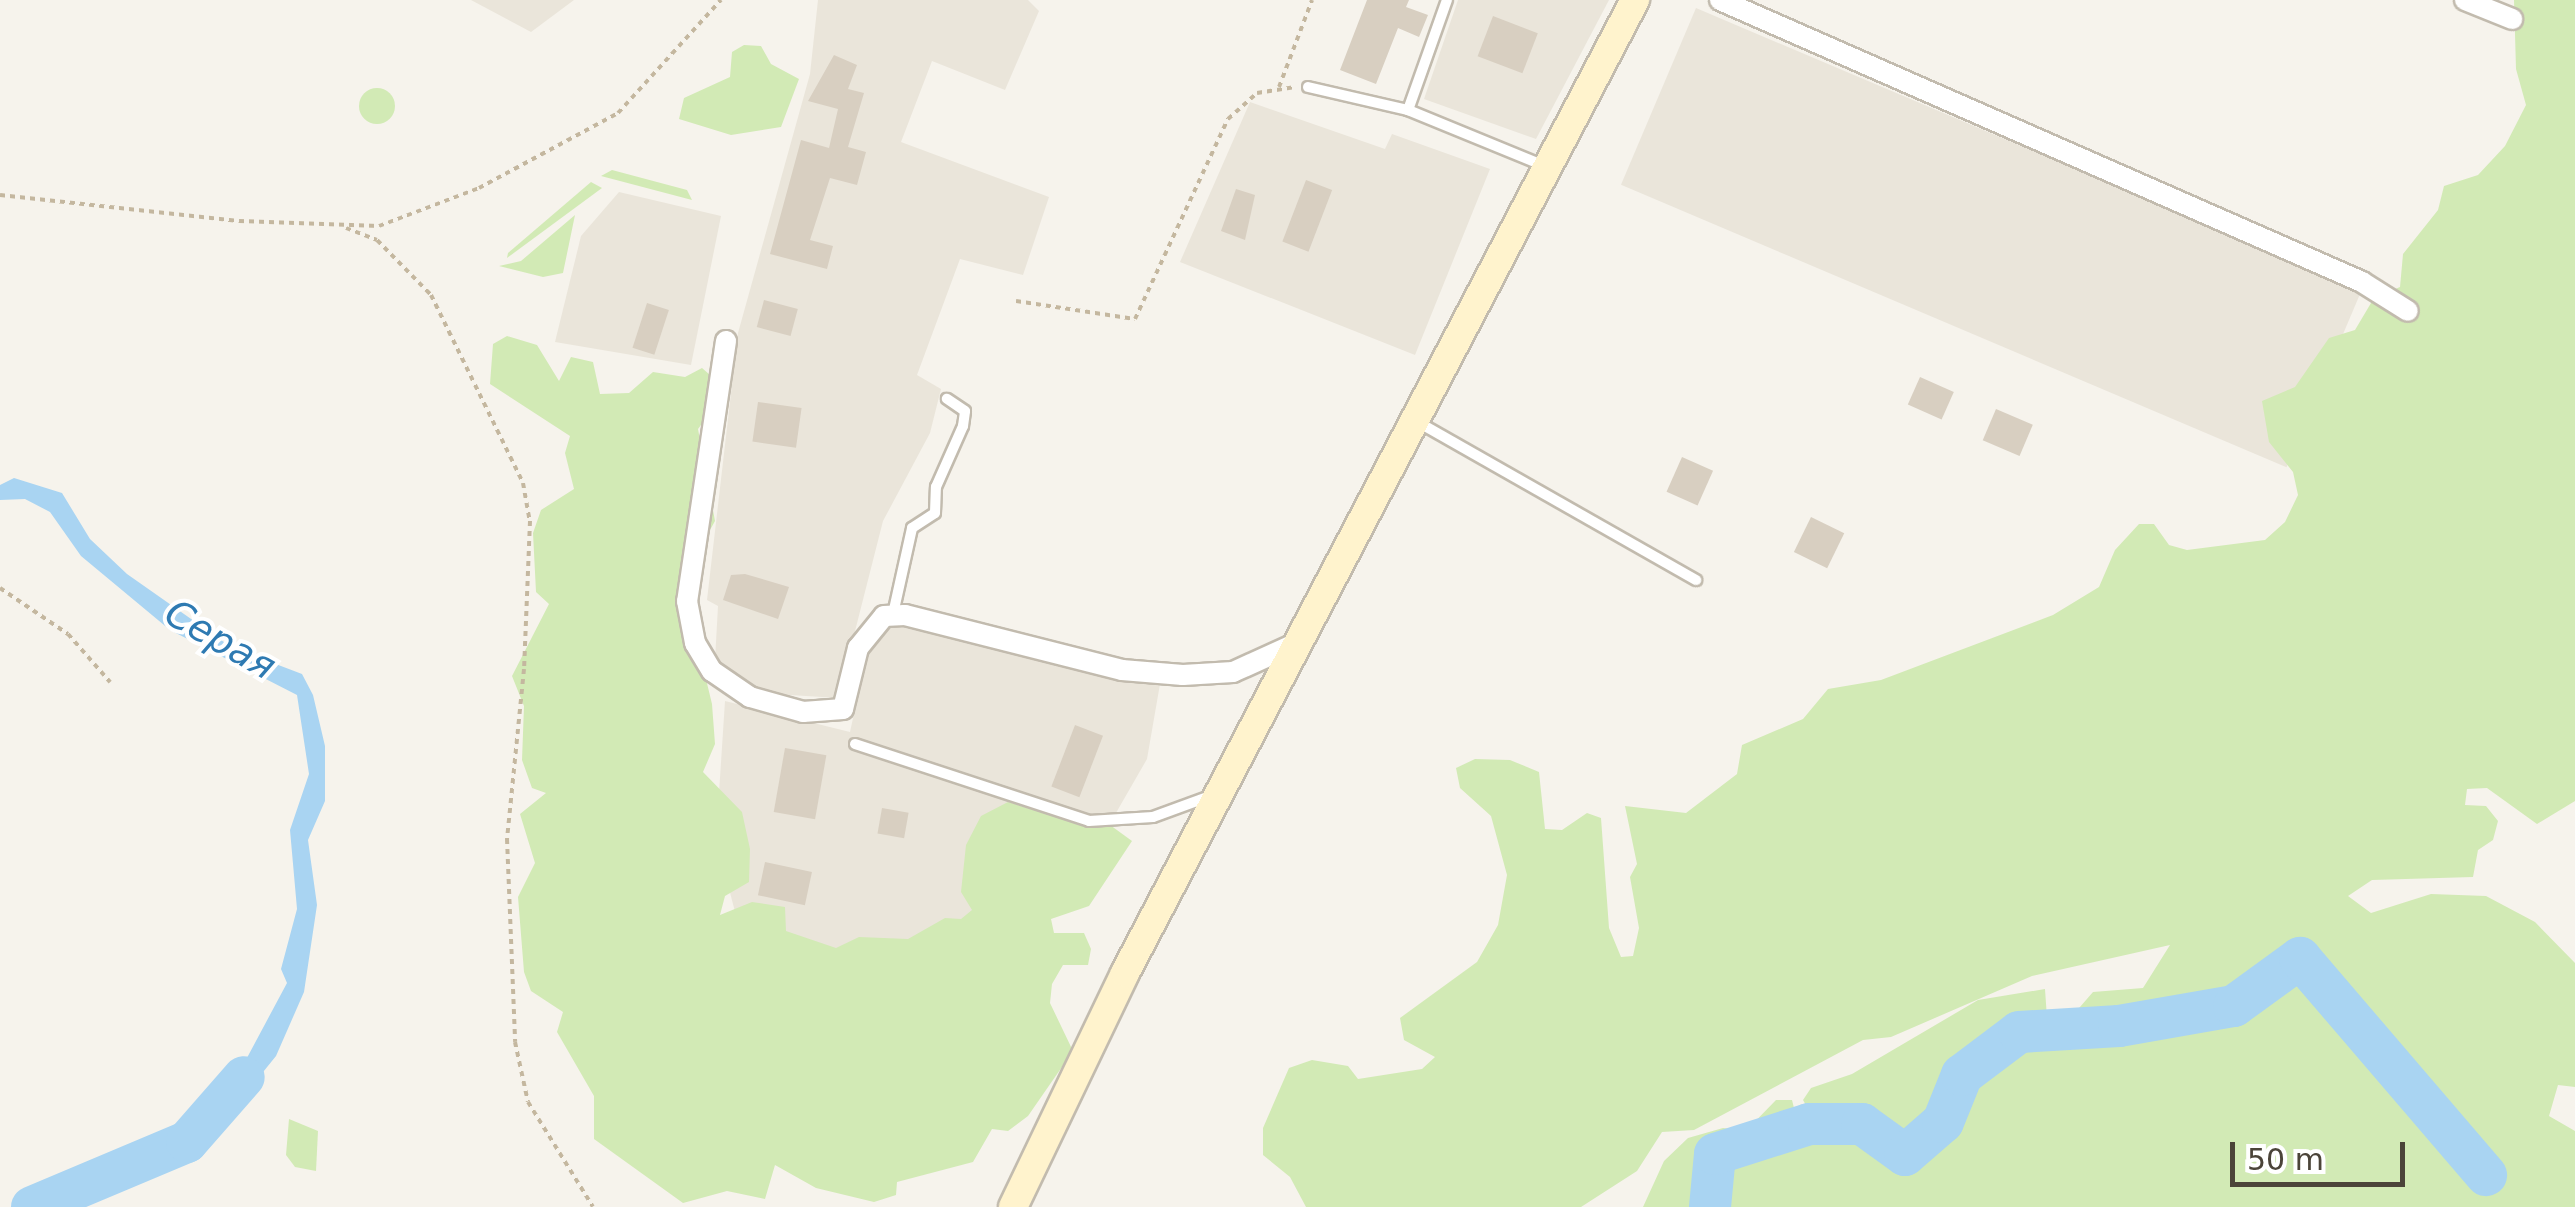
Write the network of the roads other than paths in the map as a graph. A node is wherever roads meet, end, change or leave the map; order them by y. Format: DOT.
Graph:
graph roads {
  1 [pos="1447,0"];
  2 [pos="1636,0"];
  3 [pos="1720,0"];
  4 [pos="2465,0"];
  5 [pos="2512,19"];
  6 [pos="1308,87"];
  7 [pos="1408,110"];
  8 [pos="1548,167"];
  9 [pos="2408,311"];
  10 [pos="726,341"];
  11 [pos="947,399"];
  12 [pos="1417,422"];
  13 [pos="1696,580"];
  14 [pos="893,616"];
  15 [pos="1304,639"];
  16 [pos="855,744"];
  17 [pos="1220,792"];
  18 [pos="1013,1207"];
  1 -- 7 [label="lane"];
  2 -- 8 [label="street"];
  3 -- 9 [label="street"];
  4 -- 5 [label="street"];
  6 -- 7 [label="lane"];
  7 -- 8 [label="lane"];
  8 -- 12 [label="street"];
  10 -- 14 [label="street"];
  11 -- 14 [label="lane"];
  12 -- 13 [label="lane"];
  12 -- 15 [label="street"];
  14 -- 15 [label="street"];
  15 -- 17 [label="street"];
  16 -- 17 [label="lane"];
  17 -- 18 [label="street"];
}
